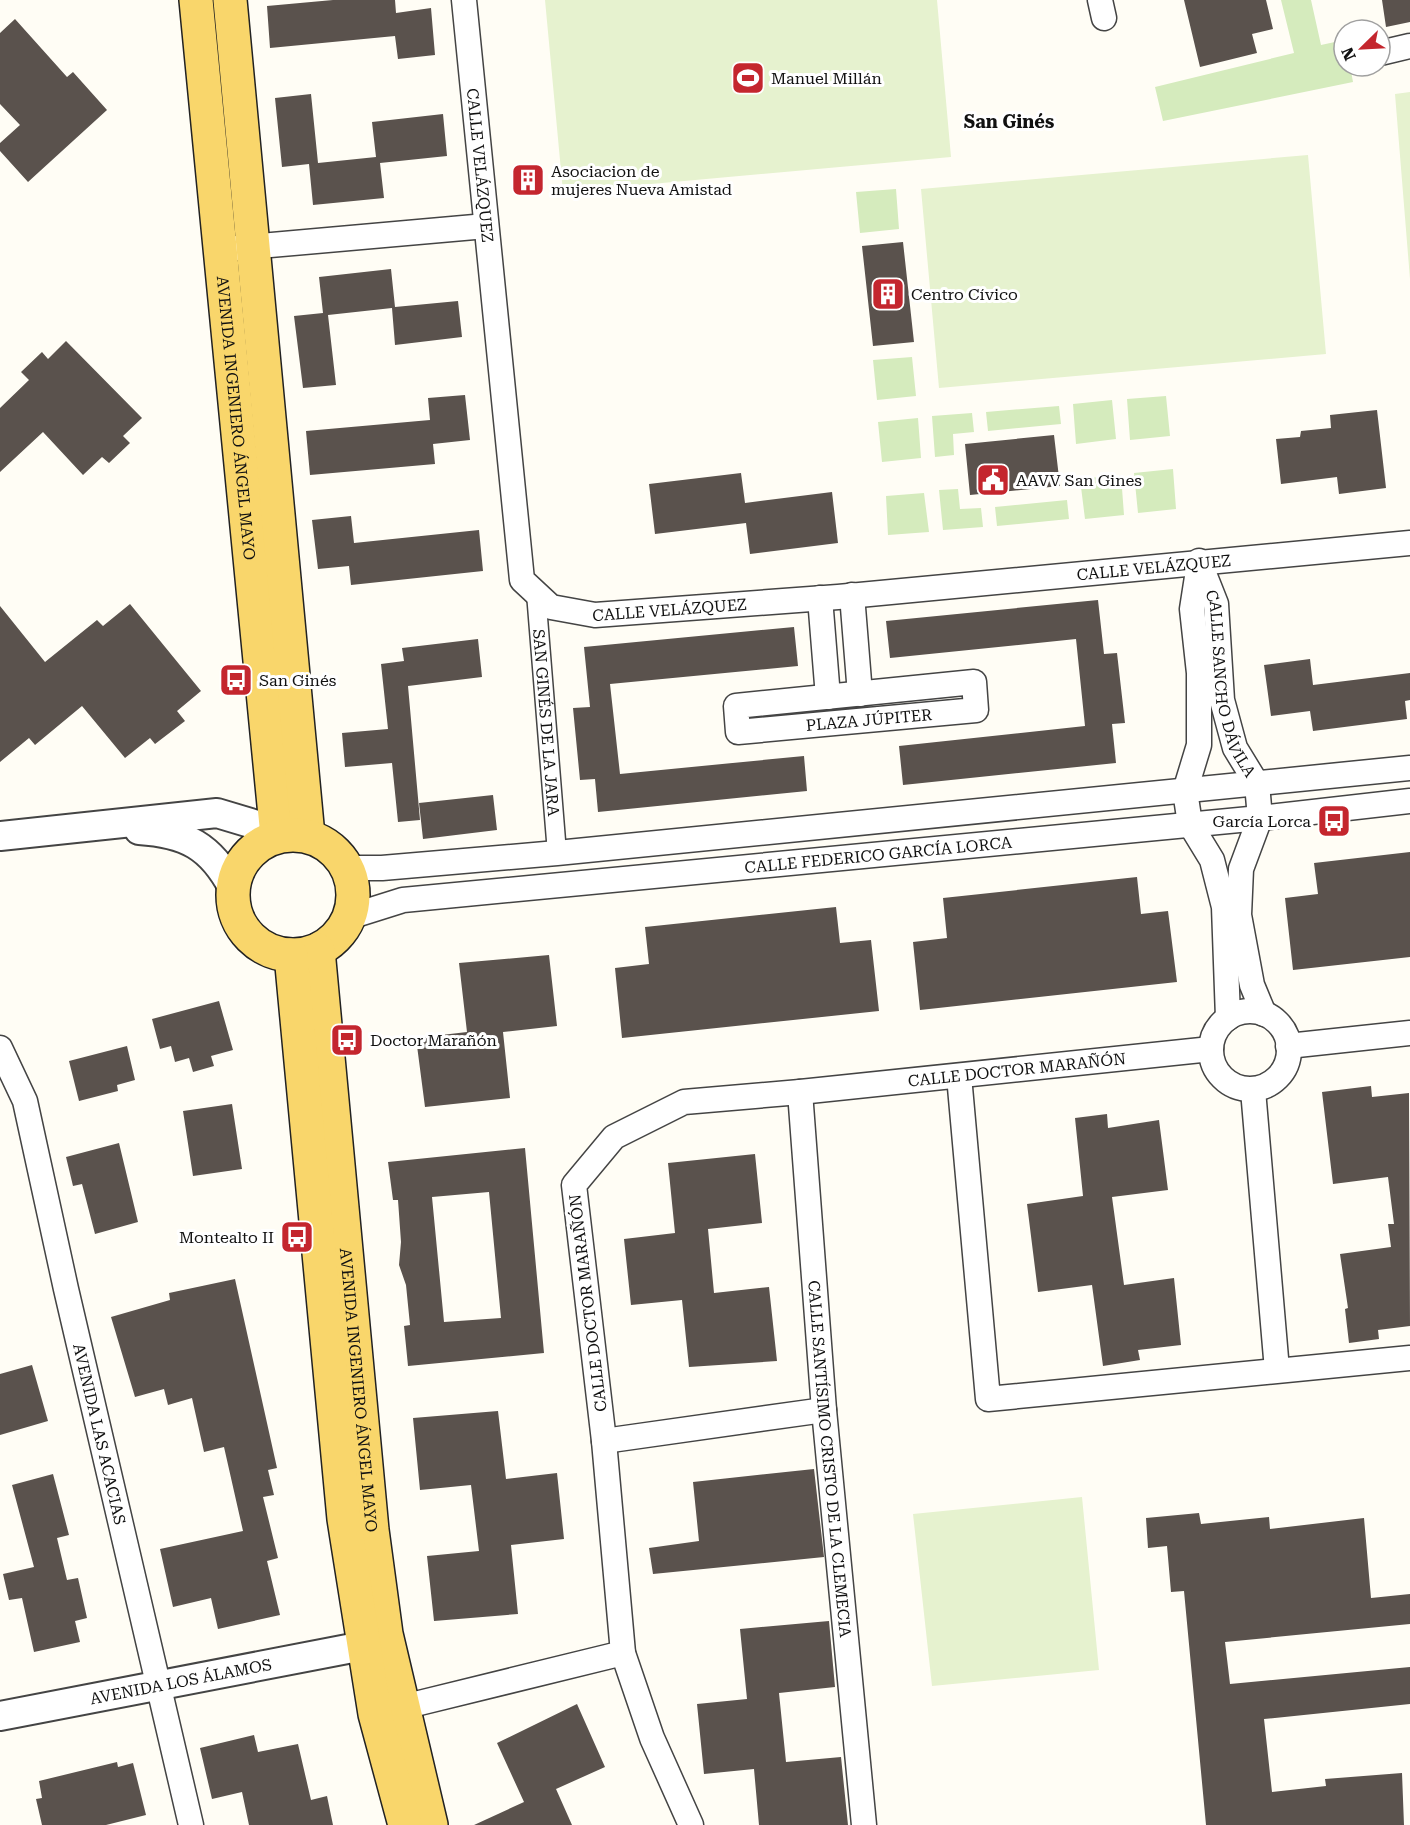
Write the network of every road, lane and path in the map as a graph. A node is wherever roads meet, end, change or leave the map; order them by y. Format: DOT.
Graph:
graph roads {
  1 [pos="196,0"];
  2 [pos="230,0"];
  3 [pos="464,0"];
  4 [pos="1410,46"];
  5 [pos="1392,50"];
  6 [pos="486,226"];
  7 [pos="254,248"];
  8 [pos="220,249"];
  9 [pos="1410,543"];
  10 [pos="1199,561"];
  11 [pos="536,593"];
  12 [pos="852,595"];
  13 [pos="820,598"];
  14 [pos="860,694"];
  15 [pos="828,697"];
  16 [pos="1410,768"];
  17 [pos="272,782"];
  18 [pos="1257,784"];
  19 [pos="1185,791"];
  20 [pos="1410,801"];
  21 [pos="217,813"];
  22 [pos="1260,818"];
  23 [pos="1190,824"];
  24 [pos="92,827"];
  25 [pos="0,836"];
  26 [pos="292,836"];
  27 [pos="557,853"];
  28 [pos="347,868"];
  29 [pos="233,888"];
  30 [pos="349,917"];
  31 [pos="304,953"];
  32 [pos="1264,1014"];
  33 [pos="1228,1018"];
  34 [pos="1410,1034"];
  35 [pos="1288,1046"];
  36 [pos="0,1048"];
  37 [pos="1211,1049"];
  38 [pos="959,1076"];
  39 [pos="1253,1090"];
  40 [pos="800,1092"];
  41 [pos="1410,1358"];
  42 [pos="1277,1370"];
  43 [pos="824,1410"];
  44 [pos="604,1441"];
  45 [pos="363,1646"];
  46 [pos="623,1653"];
  47 [pos="158,1685"];
  48 [pos="403,1707"];
  49 [pos="0,1716"];
  50 [pos="191,1825"];
  51 [pos="405,1825"];
  52 [pos="431,1825"];
  53 [pos="691,1825"];
  54 [pos="864,1825"];
  1 -- 8 [label="main road, AVENIDA INGENIERO ÁNGEL MAYO"];
  2 -- 7 [label="main road, AVENIDA INGENIERO ÁNGEL MAYO"];
  3 -- 6 [label="street, CALLE VELÁZQUEZ"];
  4 -- 5 [label="street"];
  6 -- 7 [label="street"];
  6 -- 11 [label="street, CALLE VELÁZQUEZ"];
  7 -- 8 [label="street"];
  7 -- 26 [label="main road, AVENIDA INGENIERO ÁNGEL MAYO"];
  8 -- 17 [label="main road, AVENIDA INGENIERO ÁNGEL MAYO"];
  9 -- 10 [label="street, CALLE VELÁZQUEZ"];
  10 -- 12 [label="street, CALLE VELÁZQUEZ"];
  10 -- 18 [label="street, CALLE SANCHO DÁVILA"];
  10 -- 19 [label="street, CALLE SANCHO DÁVILA"];
  11 -- 13 [label="street, CALLE VELÁZQUEZ"];
  11 -- 27 [label="street, SAN GINÉS DE LA JARA"];
  12 -- 13 [label="street, CALLE VELÁZQUEZ"];
  12 -- 14 [label="street, PLAZA JÚPITER"];
  13 -- 15 [label="street, PLAZA JÚPITER"];
  14 -- 15 [label="street, PLAZA JÚPITER"];
  14 -- 15 [label="street, PLAZA JÚPITER"];
  16 -- 18 [label="street, CALLE FEDERICO GARCÍA LORCA"];
  17 -- 21 [label="street"];
  17 -- 26 [label="main road, AVENIDA INGENIERO ÁNGEL MAYO"];
  18 -- 19 [label="street, CALLE FEDERICO GARCÍA LORCA"];
  18 -- 22 [label="street, CALLE SANCHO DÁVILA"];
  19 -- 23 [label="street, CALLE SANCHO DÁVILA"];
  19 -- 27 [label="street, CALLE FEDERICO GARCÍA LORCA"];
  20 -- 22 [label="street, CALLE FEDERICO GARCÍA LORCA"];
  21 -- 24 [label="street"];
  21 -- 26 [label="street"];
  22 -- 23 [label="street, CALLE FEDERICO GARCÍA LORCA"];
  22 -- 32 [label="street"];
  23 -- 30 [label="street, CALLE FEDERICO GARCÍA LORCA"];
  23 -- 33 [label="street"];
  24 -- 25 [label="street"];
  24 -- 29 [label="street"];
  26 -- 28 [label="main road"];
  26 -- 29 [label="main road"];
  27 -- 28 [label="street, CALLE FEDERICO GARCÍA LORCA"];
  28 -- 30 [label="main road"];
  29 -- 31 [label="main road"];
  30 -- 31 [label="main road"];
  31 -- 45 [label="main road, AVENIDA INGENIERO ÁNGEL MAYO"];
  31 -- 48 [label="main road, AVENIDA INGENIERO ÁNGEL MAYO"];
  32 -- 33 [label="street"];
  32 -- 35 [label="street"];
  33 -- 37 [label="street"];
  34 -- 35 [label="street"];
  35 -- 39 [label="street"];
  36 -- 47 [label="street, AVENIDA LAS ACACIAS"];
  37 -- 38 [label="street, CALLE DOCTOR MARAÑÓN"];
  37 -- 39 [label="street"];
  38 -- 40 [label="street, CALLE DOCTOR MARAÑÓN"];
  38 -- 42 [label="street"];
  39 -- 42 [label="street"];
  40 -- 43 [label="street, CALLE SANTÍSIMO CRISTO DE LA CLEMECIA"];
  40 -- 44 [label="street, CALLE DOCTOR MARAÑÓN"];
  41 -- 42 [label="street"];
  43 -- 44 [label="street"];
  43 -- 54 [label="street, CALLE SANTÍSIMO CRISTO DE LA CLEMECIA"];
  44 -- 46 [label="street, CALLE DOCTOR MARAÑÓN"];
  45 -- 47 [label="street, AVENIDA LOS ÁLAMOS"];
  45 -- 51 [label="main road, AVENIDA INGENIERO ÁNGEL MAYO"];
  46 -- 48 [label="street"];
  46 -- 53 [label="street, CALLE DOCTOR MARAÑÓN"];
  47 -- 49 [label="street, AVENIDA LOS ÁLAMOS"];
  47 -- 50 [label="street, AVENIDA LAS ACACIAS"];
  48 -- 52 [label="main road, AVENIDA INGENIERO ÁNGEL MAYO"];
}
